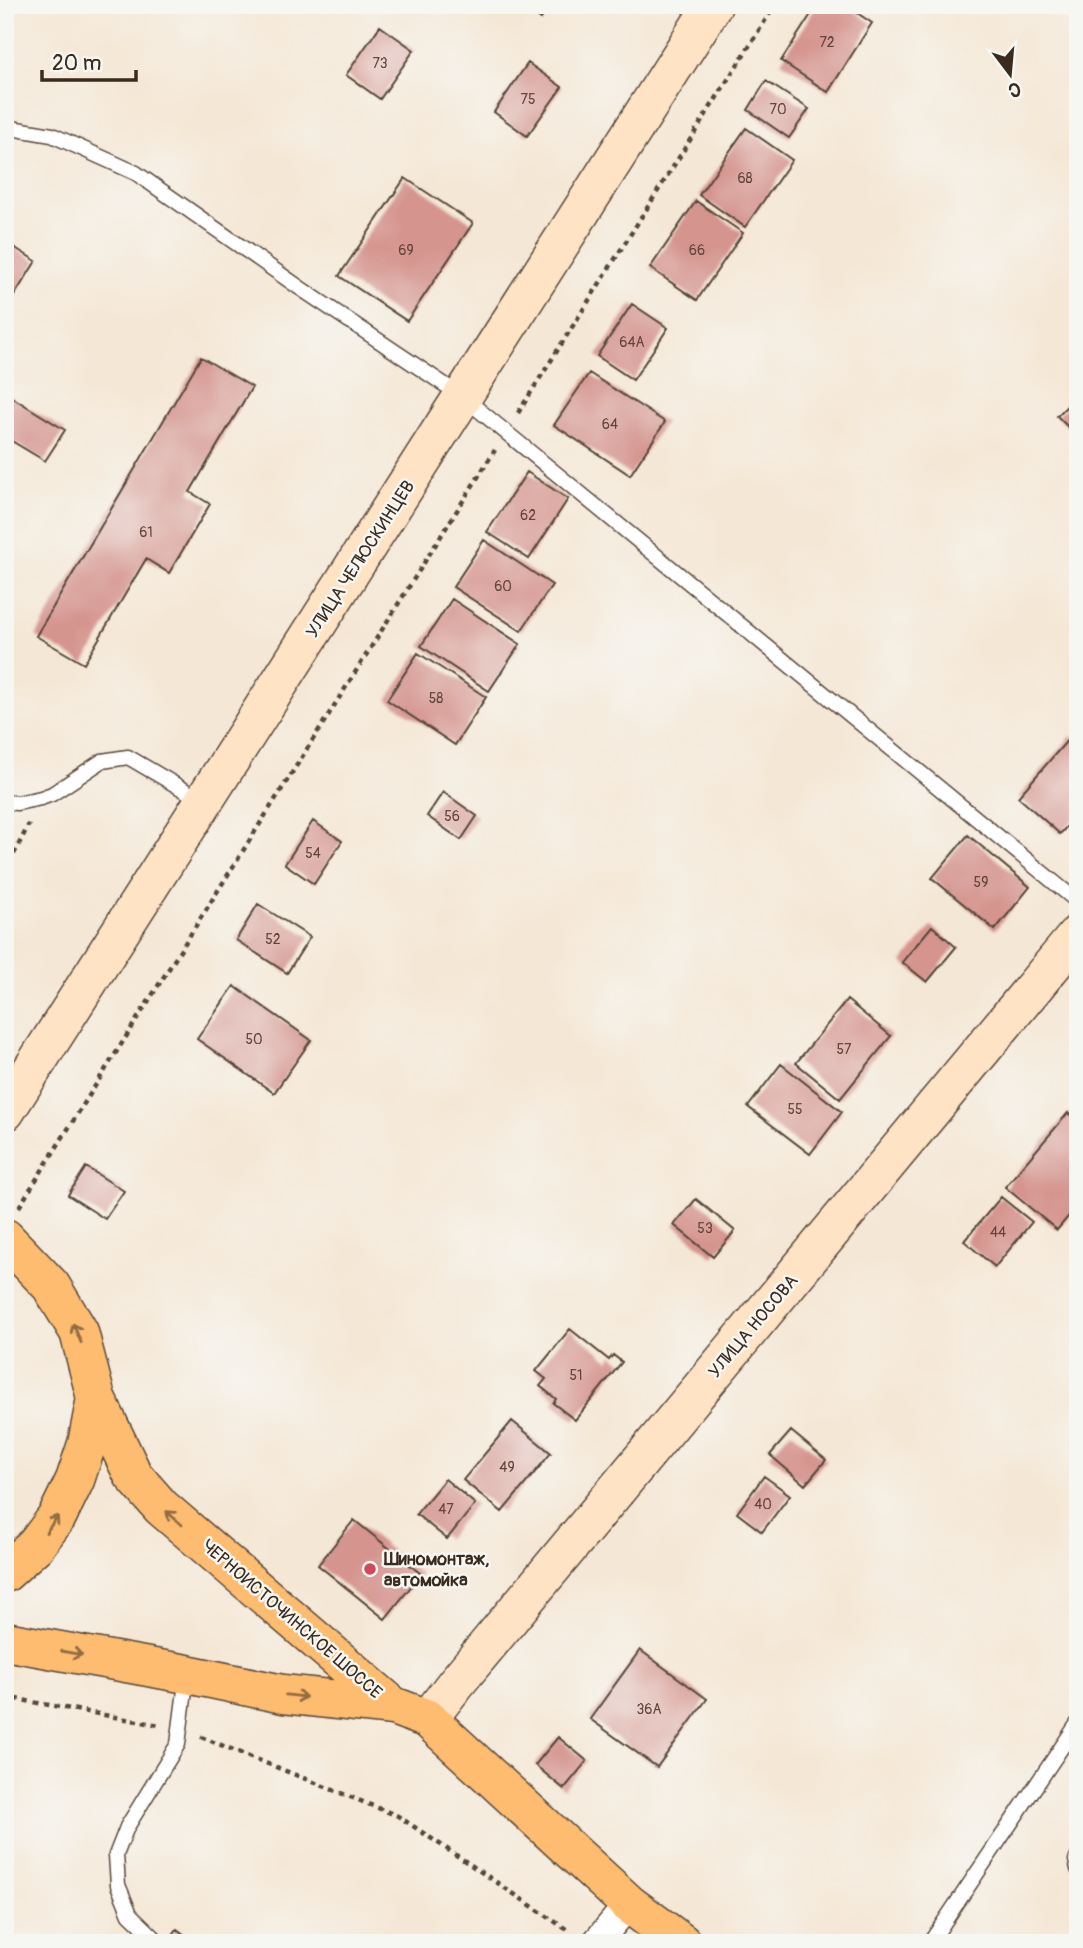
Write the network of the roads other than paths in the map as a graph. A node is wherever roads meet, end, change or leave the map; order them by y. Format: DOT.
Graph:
graph roads {
  1 [pos="713,5"];
  2 [pos="5,127"];
  3 [pos="463,397"];
  4 [pos="5,802"];
  5 [pos="204,802"];
  6 [pos="1078,902"];
  7 [pos="1078,934"];
  8 [pos="5,1112"];
  9 [pos="9,1227"];
  10 [pos="96,1398"];
  11 [pos="5,1573"];
  12 [pos="5,1641"];
  13 [pos="187,1674"];
  14 [pos="393,1706"];
  15 [pos="428,1719"];
  16 [pos="1078,1723"];
  17 [pos="1078,1857"];
  18 [pos="1078,1869"];
  19 [pos="629,1904"];
  20 [pos="586,1939"];
  21 [pos="160,1943"];
  22 [pos="682,1943"];
  23 [pos="930,1943"];
  1 -- 3 [label="street, УЛИЦА ЧЕЛЮСКИНЦЕВ"];
  2 -- 3 [label="lane"];
  3 -- 5 [label="street, УЛИЦА ЧЕЛЮСКИНЦЕВ"];
  3 -- 6 [label="lane"];
  4 -- 5 [label="lane"];
  5 -- 8 [label="street, УЛИЦА ЧЕЛЮСКИНЦЕВ"];
  7 -- 15 [label="street, УЛИЦА НОСОВА"];
  10 -- 9 [label="main road, one-way"];
  11 -- 10 [label="main road, one-way"];
  14 -- 10 [label="main road, ЧЕРНОИСТОЧИНСКОЕ ШОССЕ, one-way"];
  12 -- 13 [label="main road, one-way"];
  13 -- 14 [label="main road, one-way"];
  13 -- 21 [label="lane"];
  14 -- 15 [label="main road, ЧЕРНОИСТОЧИНСКОЕ ШОССЕ"];
  15 -- 19 [label="main road, ЧЕРНОИСТОЧИНСКОЕ ШОССЕ"];
  16 -- 23 [label="lane"];
  17 -- 18 [label="lane"];
  19 -- 20 [label="street"];
  19 -- 22 [label="main road, ЧЕРНОИСТОЧИНСКОЕ ШОССЕ"];
}
